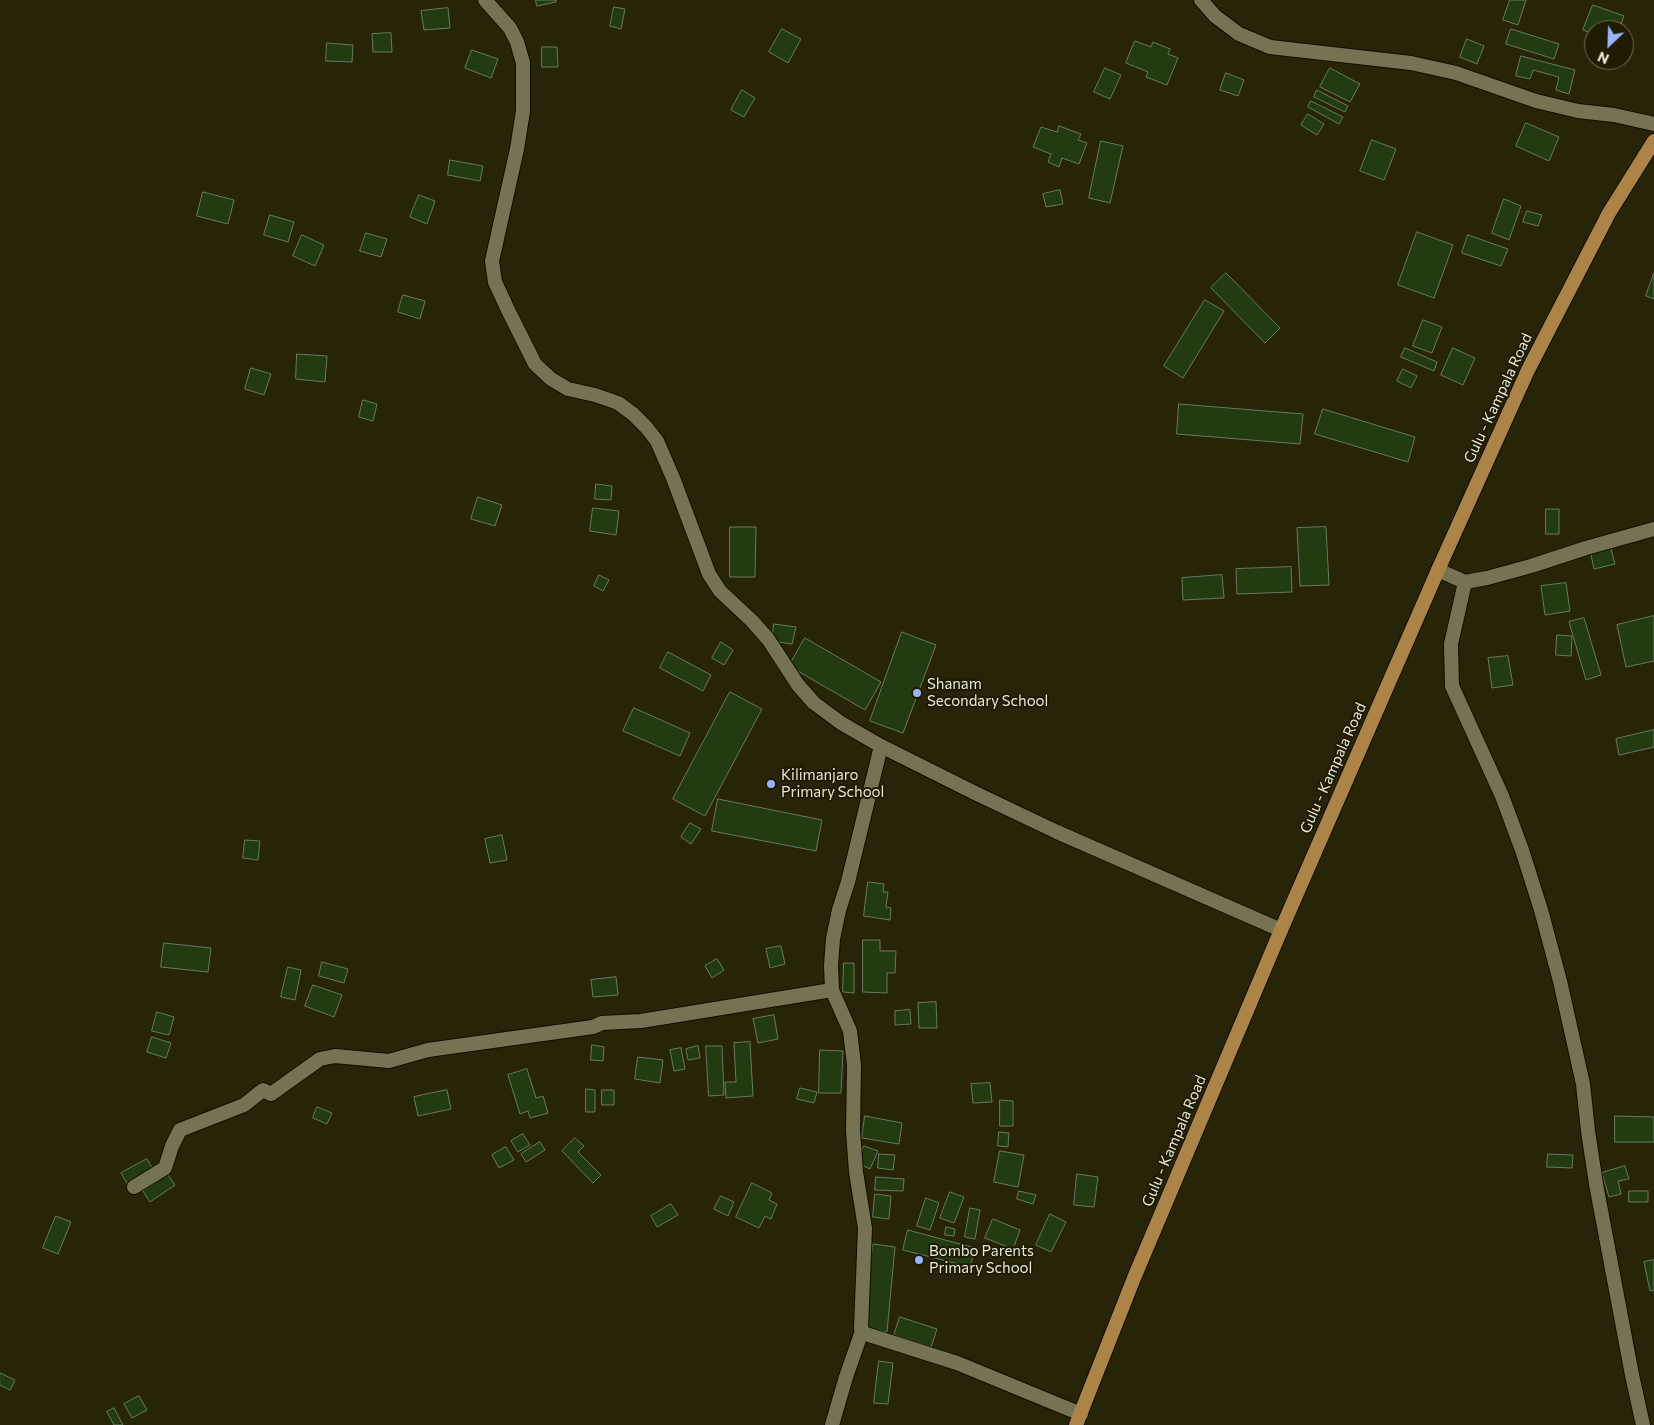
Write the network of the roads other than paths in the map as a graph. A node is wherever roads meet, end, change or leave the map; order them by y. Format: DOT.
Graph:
graph roads {
  1 [pos="485,0"];
  2 [pos="1201,0"];
  3 [pos="1654,124"];
  4 [pos="1654,141"];
  5 [pos="1654,529"];
  6 [pos="1438,570"];
  7 [pos="1465,582"];
  8 [pos="881,746"];
  9 [pos="1281,930"];
  10 [pos="832,990"];
  11 [pos="134,1187"];
  12 [pos="862,1331"];
  13 [pos="1079,1419"];
  14 [pos="832,1425"];
  15 [pos="1643,1425"];
  1 -- 8 [label="street"];
  2 -- 3 [label="street"];
  4 -- 6 [label="main road, Gulu - Kampala Road"];
  5 -- 7 [label="street"];
  6 -- 7 [label="street"];
  6 -- 9 [label="main road, Gulu - Kampala Road"];
  7 -- 15 [label="street"];
  8 -- 9 [label="street"];
  8 -- 10 [label="street"];
  9 -- 13 [label="main road, Gulu - Kampala Road"];
  10 -- 11 [label="street"];
  10 -- 12 [label="street"];
  12 -- 13 [label="street"];
  12 -- 14 [label="street"];
}
